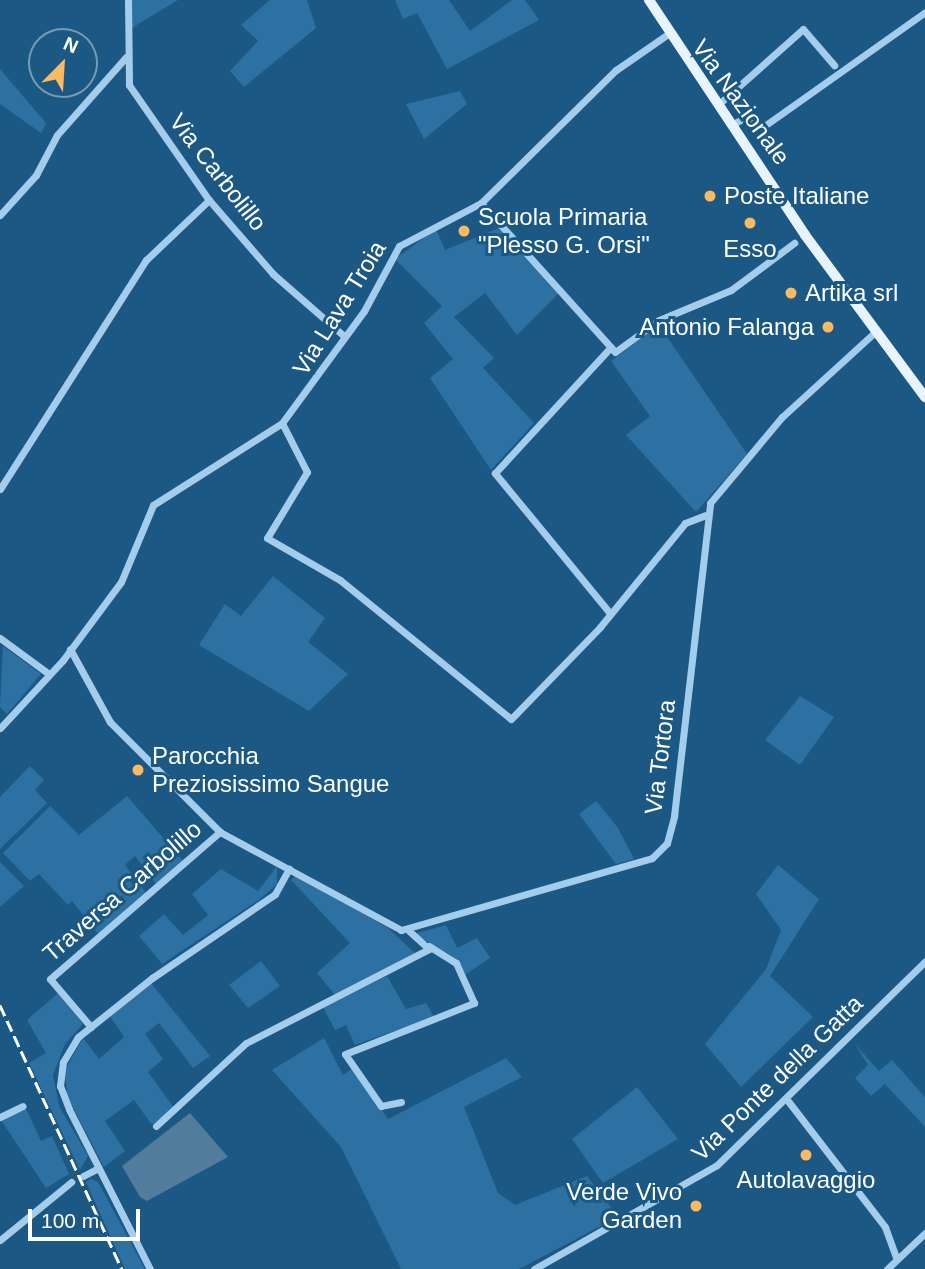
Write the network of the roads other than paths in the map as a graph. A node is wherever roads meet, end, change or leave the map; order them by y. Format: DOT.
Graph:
graph roads {
  1 [pos="128,0"];
  2 [pos="654,2"];
  3 [pos="925,12"];
  4 [pos="668,34"];
  5 [pos="126,57"];
  6 [pos="834,65"];
  7 [pos="720,103"];
  8 [pos="735,122"];
  9 [pos="209,200"];
  10 [pos="481,203"];
  11 [pos="0,215"];
  12 [pos="799,240"];
  13 [pos="875,332"];
  14 [pos="344,336"];
  15 [pos="611,347"];
  16 [pos="925,397"];
  17 [pos="282,423"];
  18 [pos="0,489"];
  19 [pos="706,514"];
  20 [pos="609,612"];
  21 [pos="0,638"];
  22 [pos="70,649"];
  23 [pos="49,674"];
  24 [pos="0,728"];
  25 [pos="220,832"];
  26 [pos="289,869"];
  27 [pos="408,932"];
  28 [pos="429,946"];
  29 [pos="925,961"];
  30 [pos="91,1027"];
  31 [pos="788,1101"];
  32 [pos="401,1102"];
  33 [pos="23,1106"];
  34 [pos="0,1116"];
  35 [pos="156,1126"];
  36 [pos="97,1169"];
  37 [pos="83,1176"];
  38 [pos="71,1182"];
  39 [pos="925,1233"];
  40 [pos="0,1240"];
  41 [pos="896,1258"];
  42 [pos="150,1269"];
  43 [pos="534,1269"];
  44 [pos="887,1269"];
  1 -- 5 [label="street, Via Carbolillo"];
  2 -- 4 [label="main road, Via Nazionale"];
  3 -- 8 [label="street"];
  4 -- 7 [label="main road, Via Nazionale"];
  4 -- 10 [label="street, Via Lava Troia"];
  5 -- 9 [label="street, Via Carbolillo"];
  5 -- 11 [label="street"];
  6 -- 7 [label="street"];
  7 -- 8 [label="main road, Via Nazionale"];
  8 -- 12 [label="main road, Via Nazionale"];
  9 -- 14 [label="street, Via Carbolillo"];
  9 -- 18 [label="street"];
  10 -- 14 [label="street, Via Lava Troia"];
  10 -- 15 [label="street"];
  12 -- 13 [label="main road, Via Nazionale"];
  12 -- 15 [label="street"];
  13 -- 16 [label="main road, Via Nazionale"];
  13 -- 19 [label="street, Via Tortora"];
  14 -- 17 [label="street, Via Lava Troia"];
  15 -- 20 [label="street"];
  17 -- 20 [label="street"];
  17 -- 22 [label="street, Via Lava Troia"];
  19 -- 20 [label="street"];
  19 -- 27 [label="street, Via Tortora"];
  21 -- 23 [label="street"];
  22 -- 23 [label="street, Via Lava Troia"];
  22 -- 25 [label="street"];
  23 -- 24 [label="street, Via Lava Troia"];
  25 -- 26 [label="street"];
  25 -- 30 [label="street, Traversa Carbolillo"];
  26 -- 27 [label="street"];
  26 -- 30 [label="street"];
  27 -- 28 [label="street"];
  28 -- 32 [label="street"];
  28 -- 35 [label="street"];
  29 -- 31 [label="street, Via Ponte della Gatta"];
  30 -- 36 [label="street"];
  31 -- 41 [label="street"];
  31 -- 43 [label="street, Via Ponte della Gatta"];
  33 -- 34 [label="street"];
  36 -- 37 [label="street"];
  36 -- 42 [label="street"];
  38 -- 40 [label="street"];
  39 -- 41 [label="street"];
  41 -- 44 [label="street"];
}
